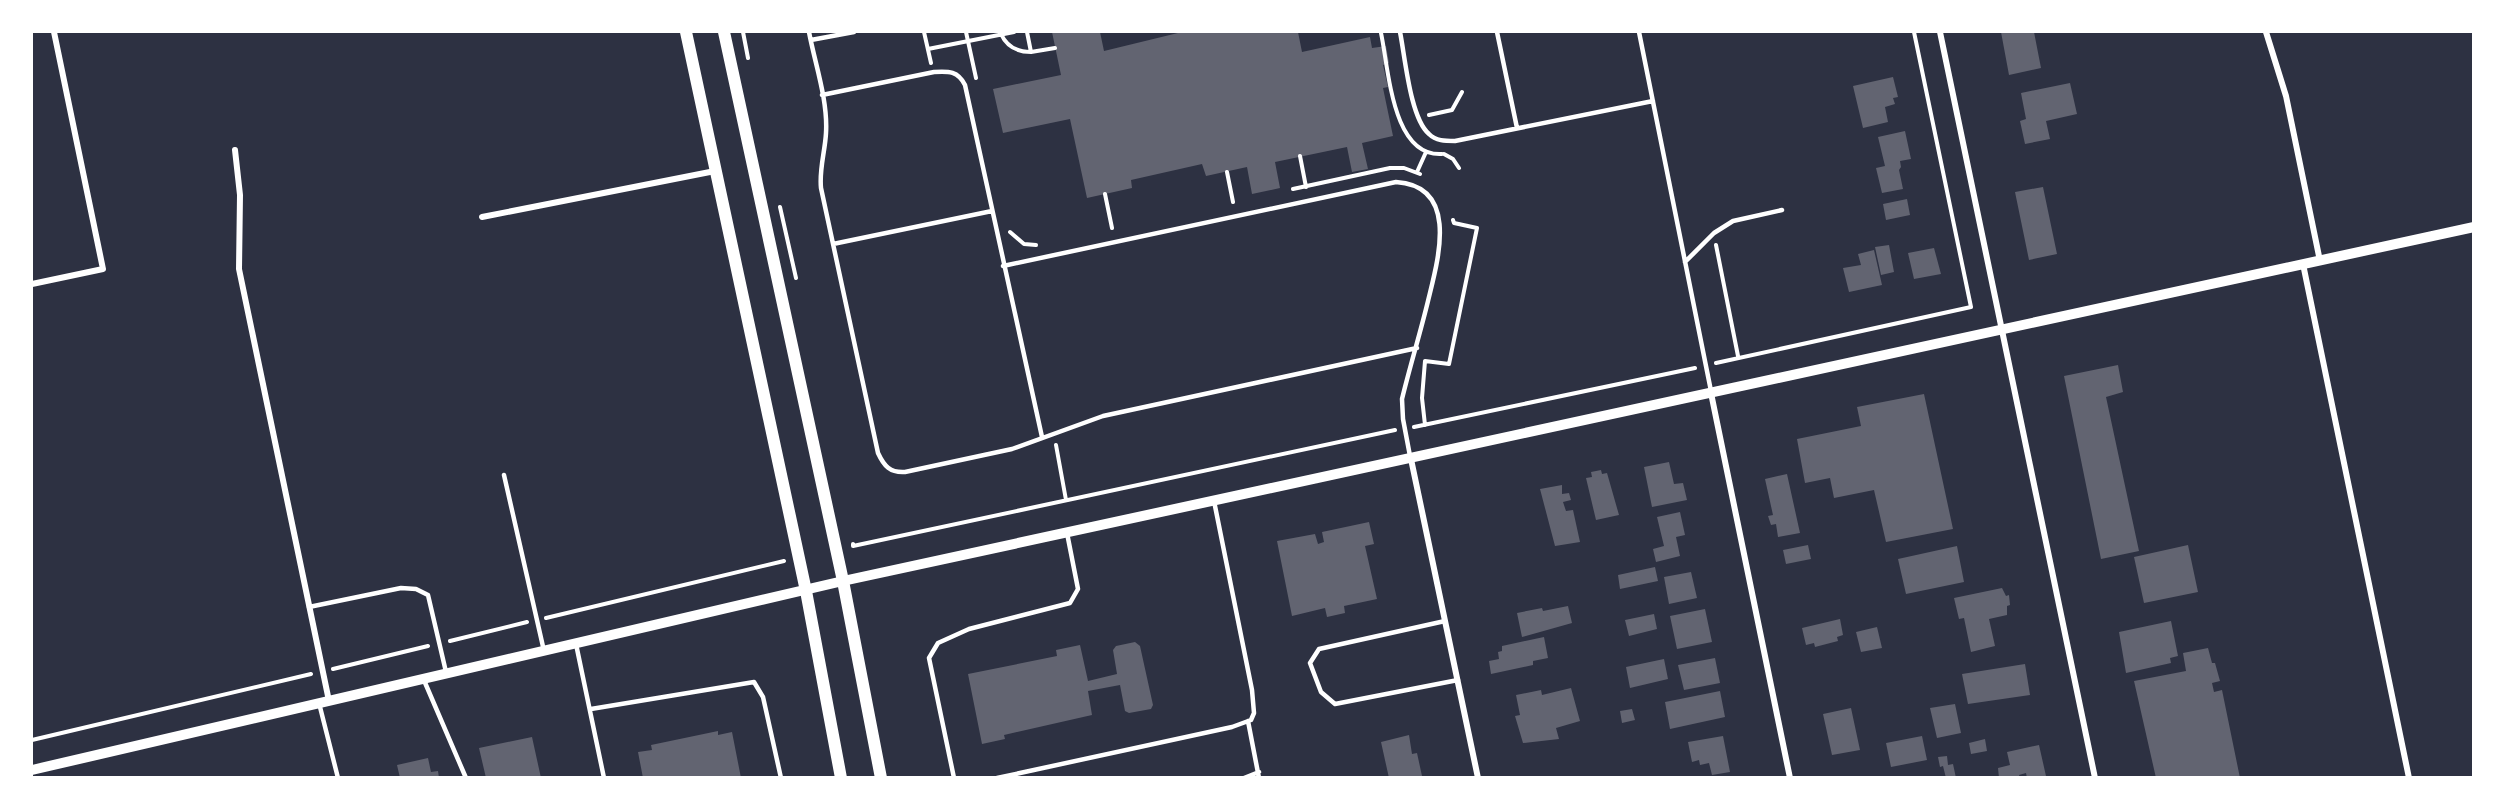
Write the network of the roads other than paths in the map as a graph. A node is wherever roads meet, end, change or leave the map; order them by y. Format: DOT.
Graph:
graph roads {
  1 [pos="54,32"];
  2 [pos="686,32"];
  3 [pos="724,32"];
  4 [pos="809,32"];
  5 [pos="854,32"];
  6 [pos="1400,32"];
  7 [pos="1497,32"];
  8 [pos="1639,32"];
  9 [pos="1940,32"];
  10 [pos="2266,32"];
  11 [pos="811,40"];
  12 [pos="822,95"];
  13 [pos="1653,101"];
  14 [pos="1517,128"];
  15 [pos="235,150"];
  16 [pos="715,171"];
  17 [pos="1782,210"];
  18 [pos="992,211"];
  19 [pos="482,217"];
  20 [pos="2474,227"];
  21 [pos="833,244"];
  22 [pos="2320,261"];
  23 [pos="1685,262"];
  24 [pos="2303,264"];
  25 [pos="1003,266"];
  26 [pos="32,284"];
  27 [pos="2002,330"];
  28 [pos="1417,348"];
  29 [pos="1711,393"];
  30 [pos="1042,437"];
  31 [pos="1411,459"];
  32 [pos="504,475"];
  33 [pos="1214,501"];
  34 [pos="1067,533"];
  35 [pos="843,581"];
  36 [pos="806,591"];
  37 [pos="309,607"];
  38 [pos="1445,621"];
  39 [pos="576,644"];
  40 [pos="544,651"];
  41 [pos="446,673"];
  42 [pos="423,678"];
  43 [pos="1458,680"];
  44 [pos="324,702"];
  45 [pos="591,710"];
  46 [pos="1248,721"];
  47 [pos="32,770"];
  48 [pos="46,772"];
  49 [pos="1259,775"];
  50 [pos="338,777"];
  51 [pos="466,777"];
  52 [pos="604,777"];
  53 [pos="781,777"];
  54 [pos="841,777"];
  55 [pos="881,777"];
  56 [pos="954,777"];
  57 [pos="997,777"];
  58 [pos="1244,777"];
  59 [pos="1478,777"];
  60 [pos="1790,777"];
  61 [pos="2095,777"];
  62 [pos="2409,777"];
  1 -- 26 [label="street"];
  2 -- 16 [label="main road"];
  3 -- 35 [label="main road"];
  4 -- 11 [label="lane"];
  5 -- 11 [label="lane"];
  6 -- 14 [label="lane"];
  7 -- 14 [label="lane"];
  8 -- 13 [label="lane"];
  9 -- 27 [label="street"];
  10 -- 22 [label="street"];
  11 -- 12 [label="lane"];
  12 -- 18 [label="lane"];
  12 -- 21 [label="lane"];
  13 -- 14 [label="lane"];
  13 -- 23 [label="lane"];
  15 -- 37 [label="street"];
  16 -- 19 [label="street"];
  16 -- 36 [label="main road"];
  17 -- 23 [label="lane"];
  18 -- 21 [label="lane"];
  18 -- 25 [label="lane"];
  20 -- 22 [label="street"];
  21 -- 30 [label="lane"];
  22 -- 24 [label="street"];
  23 -- 29 [label="lane"];
  24 -- 27 [label="street"];
  24 -- 62 [label="street"];
  25 -- 28 [label="lane"];
  25 -- 30 [label="lane"];
  27 -- 29 [label="street"];
  27 -- 61 [label="street"];
  28 -- 30 [label="lane"];
  28 -- 31 [label="lane"];
  29 -- 31 [label="street"];
  29 -- 60 [label="street"];
  31 -- 33 [label="street"];
  31 -- 38 [label="street"];
  32 -- 40 [label="lane"];
  33 -- 34 [label="street"];
  33 -- 46 [label="lane"];
  34 -- 35 [label="street"];
  34 -- 56 [label="lane"];
  35 -- 36 [label="street"];
  35 -- 55 [label="main road"];
  36 -- 39 [label="street"];
  36 -- 54 [label="main road"];
  37 -- 41 [label="lane"];
  37 -- 44 [label="street"];
  38 -- 43 [label="street"];
  38 -- 43 [label="lane"];
  39 -- 40 [label="street"];
  39 -- 45 [label="lane"];
  40 -- 41 [label="street"];
  41 -- 42 [label="street"];
  42 -- 44 [label="street"];
  42 -- 51 [label="lane"];
  43 -- 59 [label="street"];
  44 -- 48 [label="street"];
  44 -- 50 [label="lane"];
  45 -- 52 [label="lane"];
  45 -- 53 [label="lane"];
  46 -- 49 [label="lane"];
  46 -- 57 [label="lane"];
  47 -- 48 [label="street"];
  49 -- 58 [label="lane"];
}
